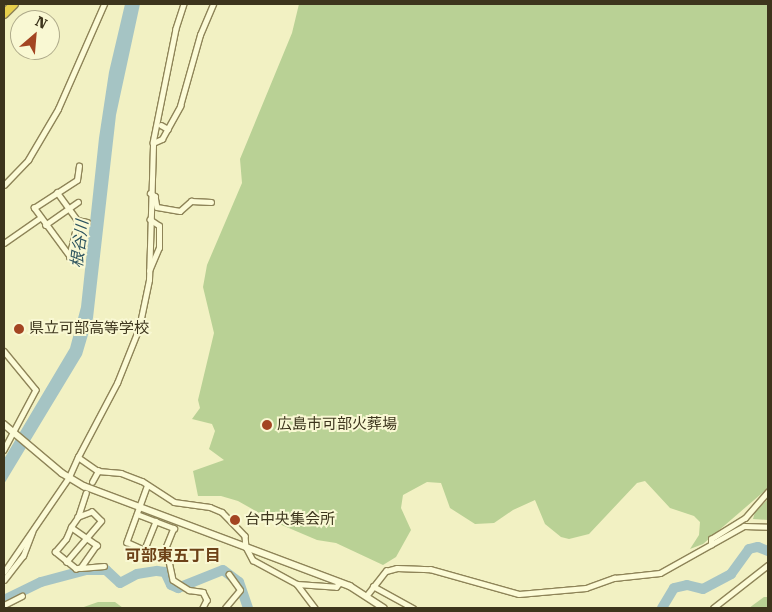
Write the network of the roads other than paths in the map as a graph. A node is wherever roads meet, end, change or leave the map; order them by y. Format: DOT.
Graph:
graph roads {
  1 [pos="14,4"];
  2 [pos="104,4"];
  3 [pos="184,4"];
  4 [pos="213,4"];
  5 [pos="4,14"];
  6 [pos="161,126"];
  7 [pos="168,129"];
  8 [pos="153,143"];
  9 [pos="79,166"];
  10 [pos="4,185"];
  11 [pos="57,192"];
  12 [pos="150,193"];
  13 [pos="78,202"];
  14 [pos="211,202"];
  15 [pos="69,208"];
  16 [pos="40,218"];
  17 [pos="150,220"];
  18 [pos="78,221"];
  19 [pos="87,222"];
  20 [pos="45,225"];
  21 [pos="4,243"];
  22 [pos="149,272"];
  23 [pos="4,351"];
  24 [pos="4,424"];
  25 [pos="15,434"];
  26 [pos="4,450"];
  27 [pos="78,457"];
  28 [pos="98,471"];
  29 [pos="69,477"];
  30 [pos="92,482"];
  31 [pos="147,487"];
  32 [pos="768,492"];
  33 [pos="86,493"];
  34 [pos="138,511"];
  35 [pos="78,517"];
  36 [pos="156,521"];
  37 [pos="34,526"];
  38 [pos="71,527"];
  39 [pos="768,527"];
  40 [pos="86,537"];
  41 [pos="711,545"];
  42 [pos="246,547"];
  43 [pos="144,550"];
  44 [pos="162,558"];
  45 [pos="66,562"];
  46 [pos="768,565"];
  47 [pos="104,566"];
  48 [pos="81,568"];
  49 [pos="4,572"];
  50 [pos="229,575"];
  51 [pos="4,580"];
  52 [pos="340,582"];
  53 [pos="297,584"];
  54 [pos="373,586"];
  55 [pos="367,595"];
  56 [pos="22,596"];
  57 [pos="4,605"];
  58 [pos="203,608"];
  59 [pos="225,608"];
  60 [pos="315,608"];
  61 [pos="384,608"];
  62 [pos="413,608"];
  63 [pos="713,608"];
  1 -- 5 [label="highway"];
  2 -- 10 [label="street"];
  3 -- 8 [label="street"];
  4 -- 7 [label="street"];
  6 -- 7 [label="street"];
  7 -- 8 [label="street"];
  8 -- 12 [label="street"];
  9 -- 11 [label="street"];
  11 -- 15 [label="street"];
  11 -- 16 [label="street"];
  12 -- 14 [label="street"];
  12 -- 17 [label="street"];
  13 -- 15 [label="street"];
  15 -- 18 [label="street"];
  15 -- 20 [label="street"];
  16 -- 20 [label="street"];
  16 -- 21 [label="street"];
  17 -- 22 [label="street"];
  17 -- 22 [label="street"];
  18 -- 19 [label="street"];
  18 -- 20 [label="street"];
  22 -- 27 [label="street"];
  23 -- 25 [label="street"];
  24 -- 25 [label="street"];
  25 -- 26 [label="street"];
  25 -- 29 [label="street"];
  27 -- 28 [label="street"];
  27 -- 29 [label="street"];
  28 -- 30 [label="street"];
  28 -- 31 [label="street"];
  29 -- 34 [label="street"];
  29 -- 37 [label="street"];
  31 -- 34 [label="street"];
  31 -- 42 [label="street"];
  32 -- 41 [label="street"];
  33 -- 35 [label="street"];
  34 -- 36 [label="street"];
  34 -- 42 [label="street"];
  34 -- 43 [label="street"];
  35 -- 38 [label="street"];
  35 -- 40 [label="street"];
  36 -- 43 [label="street"];
  36 -- 44 [label="street"];
  37 -- 49 [label="street"];
  37 -- 51 [label="street"];
  38 -- 40 [label="street"];
  38 -- 45 [label="street"];
  39 -- 41 [label="street"];
  40 -- 45 [label="street"];
  40 -- 48 [label="street"];
  41 -- 54 [label="street"];
  42 -- 52 [label="street"];
  42 -- 53 [label="street"];
  43 -- 44 [label="street"];
  44 -- 58 [label="street"];
  45 -- 48 [label="street"];
  46 -- 63 [label="street"];
  47 -- 48 [label="street"];
  50 -- 59 [label="street"];
  52 -- 53 [label="street"];
  52 -- 55 [label="street"];
  53 -- 60 [label="street"];
  54 -- 55 [label="street"];
  54 -- 62 [label="street"];
  55 -- 61 [label="street"];
  56 -- 57 [label="street"];
}
